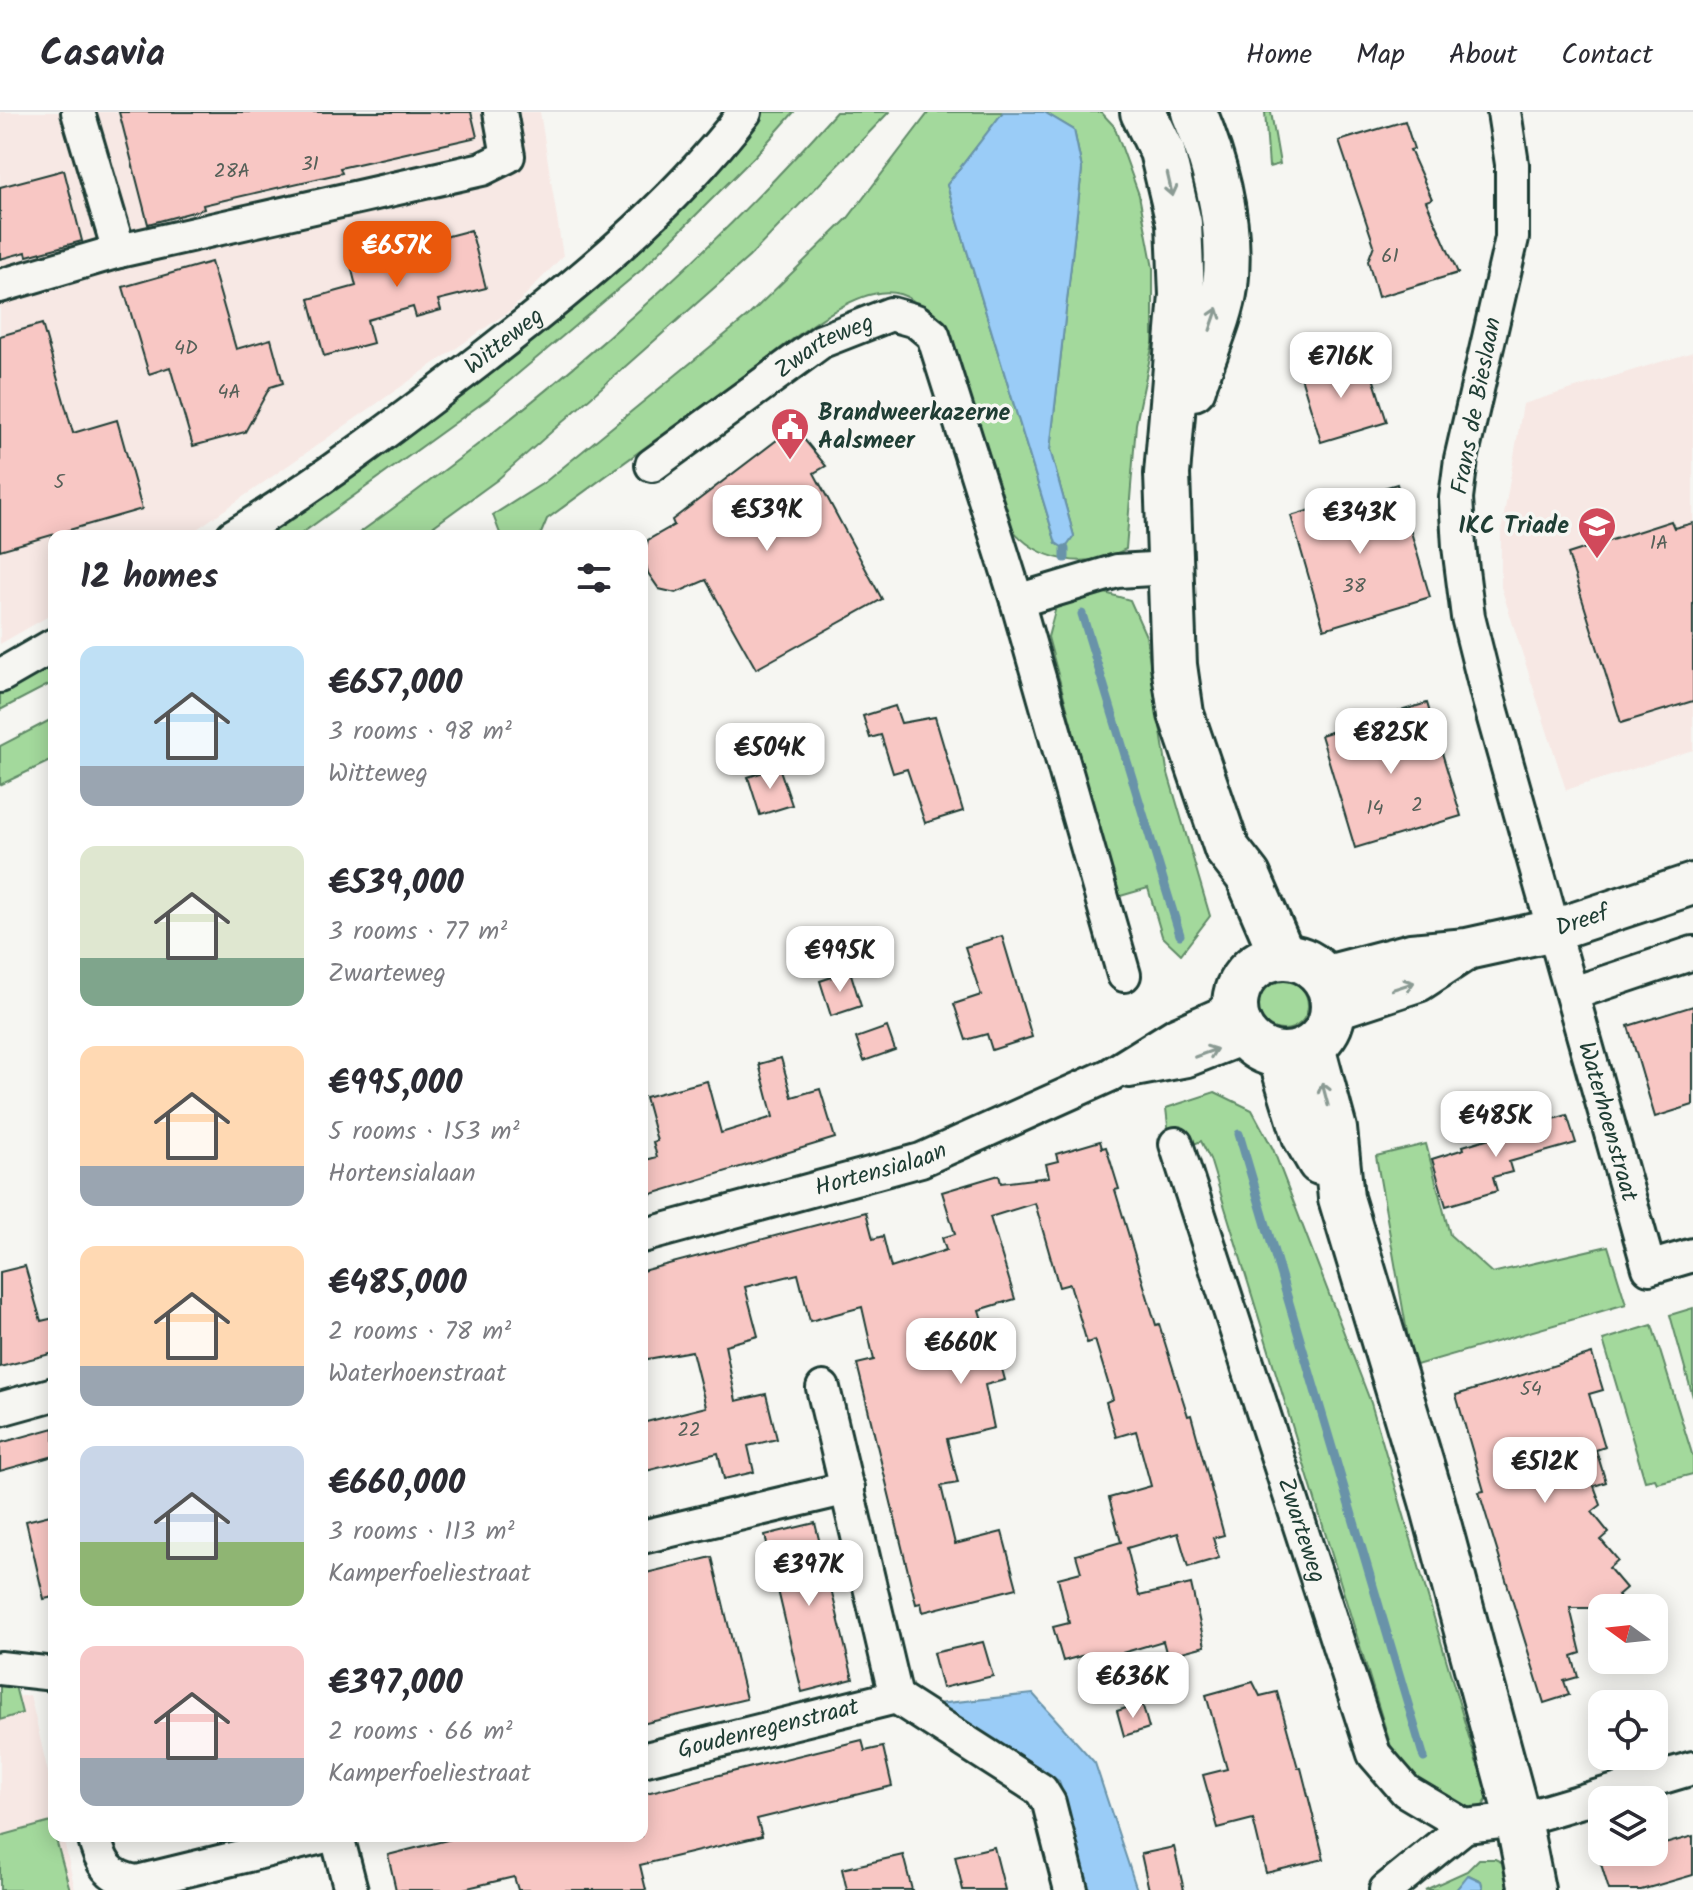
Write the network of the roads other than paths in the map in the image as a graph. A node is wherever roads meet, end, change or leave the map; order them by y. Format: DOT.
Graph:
graph roads {
  1 [pos="78,112"];
  2 [pos="500,112"];
  3 [pos="745,112"];
  4 [pos="1143,112"];
  5 [pos="1194,112"];
  6 [pos="1504,112"];
  7 [pos="119,251"];
  8 [pos="0,286"];
  9 [pos="652,465"];
  10 [pos="1167,474"];
  11 [pos="242,530"];
  12 [pos="1169,568"];
  13 [pos="1017,601"];
  14 [pos="48,648"];
  15 [pos="0,676"];
  16 [pos="1693,884"];
  17 [pos="1554,930"];
  18 [pos="1693,953"];
  19 [pos="1268,962"];
  20 [pos="1124,975"];
  21 [pos="1328,993"];
  22 [pos="1574,993"];
  23 [pos="1268,1037"];
  24 [pos="1176,1144"];
  25 [pos="648,1234"];
  26 [pos="1693,1255"];
  27 [pos="823,1388"];
  28 [pos="48,1396"];
  29 [pos="0,1409"];
  30 [pos="848,1488"];
  31 [pos="648,1536"];
  32 [pos="0,1668"];
  33 [pos="48,1673"];
  34 [pos="896,1697"];
  35 [pos="648,1759"];
  36 [pos="1693,1768"];
  37 [pos="1518,1820"];
  38 [pos="1465,1826"];
  39 [pos="95,1842"];
  40 [pos="301,1842"];
  41 [pos="339,1842"];
  42 [pos="351,1890"];
  43 [pos="1071,1890"];
  44 [pos="1386,1890"];
  45 [pos="1532,1890"];
  1 -- 7 [label="street"];
  2 -- 7 [label="street"];
  3 -- 11 [label="street, Witteweg"];
  4 -- 10 [label="main road, one-way"];
  10 -- 5 [label="main road, one-way"];
  6 -- 17 [label="street, Frans de Bieslaan"];
  7 -- 8 [label="street"];
  9 -- 13 [label="street, Zwarteweg"];
  10 -- 12 [label="main road"];
  12 -- 13 [label="street"];
  12 -- 19 [label="main road"];
  13 -- 20 [label="street, Zwarteweg"];
  14 -- 15 [label="street"];
  16 -- 17 [label="street, Dreef"];
  17 -- 21 [label="street, Dreef"];
  17 -- 22 [label="street, Waterhoenstraat"];
  18 -- 22 [label="street"];
  19 -- 21 [label="main road"];
  19 -- 23 [label="main road"];
  21 -- 23 [label="main road"];
  22 -- 26 [label="street, Waterhoenstraat"];
  23 -- 25 [label="street, Hortensialaan"];
  23 -- 37 [label="main road"];
  24 -- 38 [label="street, Zwarteweg"];
  27 -- 30 [label="street"];
  28 -- 29 [label="street"];
  30 -- 31 [label="street"];
  30 -- 34 [label="street"];
  32 -- 33 [label="street"];
  34 -- 35 [label="street, Goudenregenstraat"];
  34 -- 43 [label="street"];
  36 -- 37 [label="street"];
  37 -- 38 [label="street"];
  37 -- 45 [label="main road"];
  38 -- 44 [label="street"];
  39 -- 40 [label="street"];
  41 -- 42 [label="street"];
}
